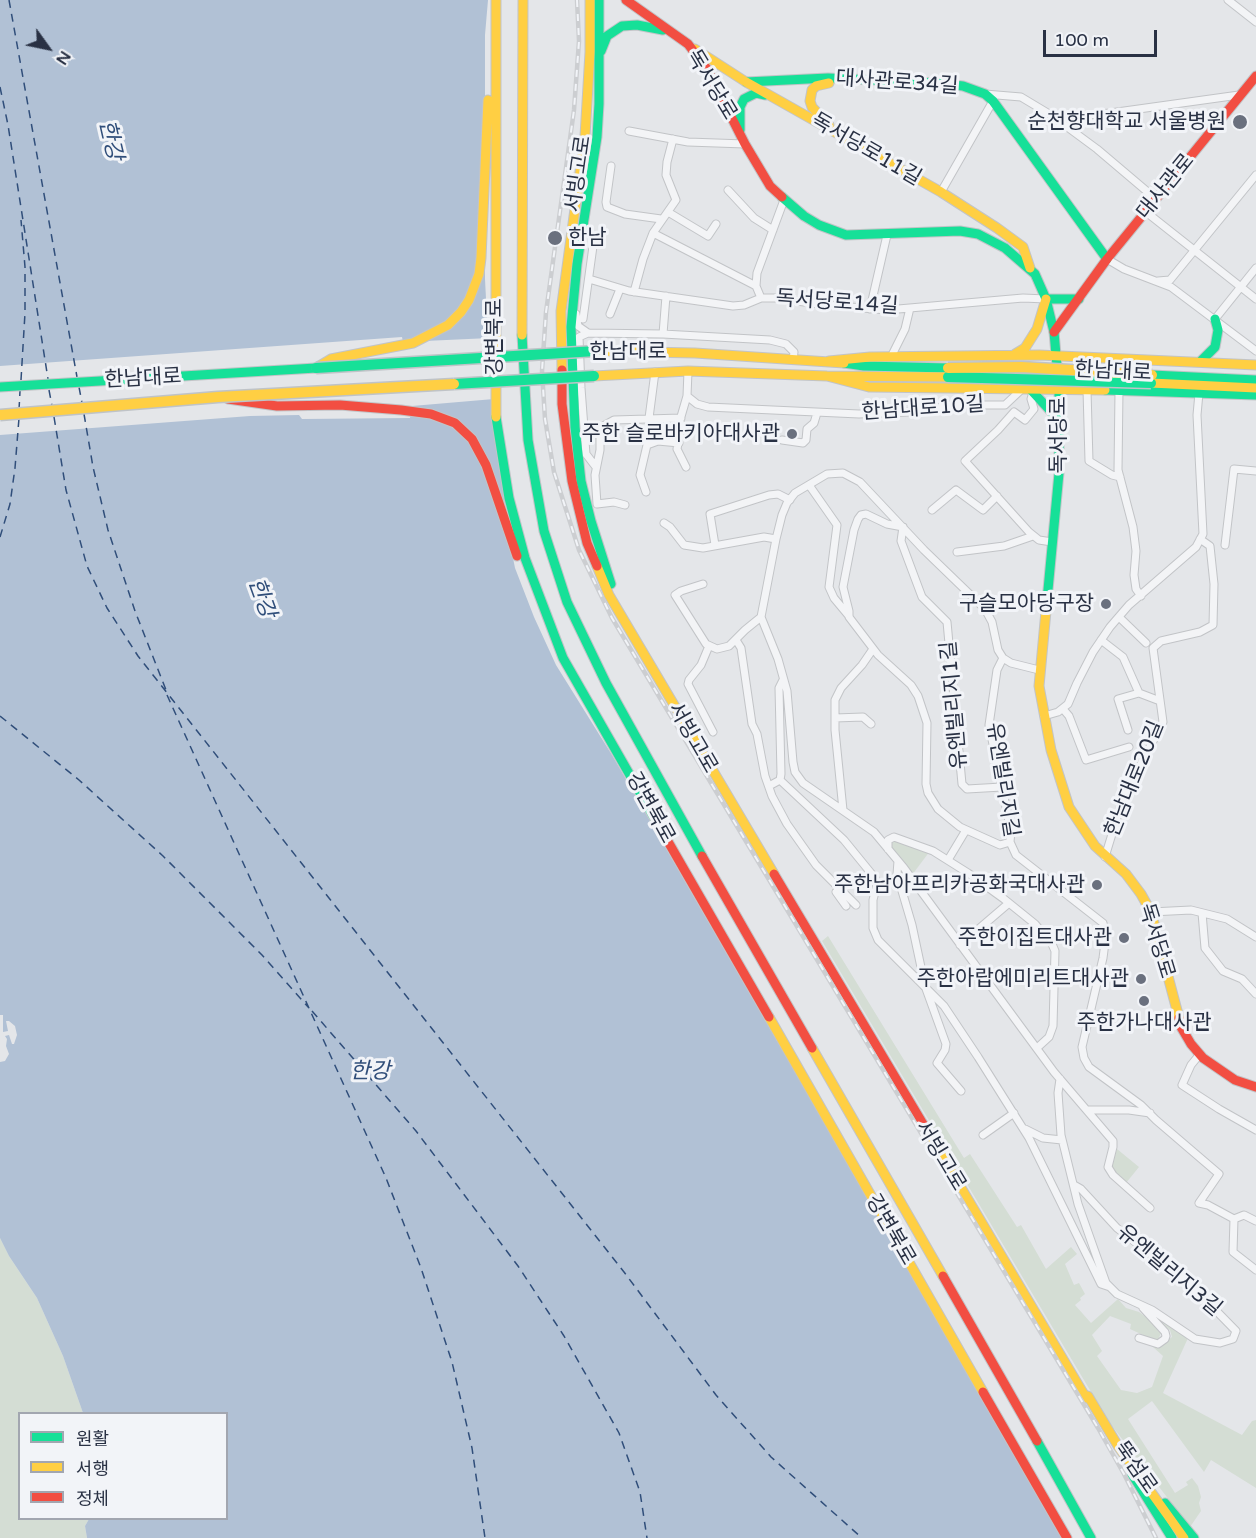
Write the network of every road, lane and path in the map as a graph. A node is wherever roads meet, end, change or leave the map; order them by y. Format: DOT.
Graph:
graph roads {
  1 [pos="495,0"];
  2 [pos="523,0"];
  3 [pos="590,0"];
  4 [pos="599,0"];
  5 [pos="626,0"];
  6 [pos="1233,1"];
  7 [pos="1256,22"];
  8 [pos="667,31"];
  9 [pos="688,44"];
  10 [pos="598,59"];
  11 [pos="1256,76"];
  12 [pos="845,80"];
  13 [pos="748,83"];
  14 [pos="1239,95"];
  15 [pos="773,98"];
  16 [pos="989,98"];
  17 [pos="1051,115"];
  18 [pos="629,130"];
  19 [pos="740,133"];
  20 [pos="837,133"];
  21 [pos="673,139"];
  22 [pos="745,144"];
  23 [pos="611,166"];
  24 [pos="1256,175"];
  25 [pos="728,190"];
  26 [pos="941,192"];
  27 [pos="1156,199"];
  28 [pos="784,200"];
  29 [pos="668,212"];
  30 [pos="1146,212"];
  31 [pos="661,219"];
  32 [pos="716,224"];
  33 [pos="773,230"];
  34 [pos="653,233"];
  35 [pos="887,235"];
  36 [pos="594,239"];
  37 [pos="1195,250"];
  38 [pos="1107,259"];
  39 [pos="577,264"];
  40 [pos="1030,268"];
  41 [pos="1256,268"];
  42 [pos="589,279"];
  43 [pos="1157,281"];
  44 [pos="756,286"];
  45 [pos="1241,287"];
  46 [pos="620,289"];
  47 [pos="634,292"];
  48 [pos="666,296"];
  49 [pos="761,298"];
  50 [pos="1046,299"];
  51 [pos="1079,299"];
  52 [pos="1256,299"];
  53 [pos="910,308"];
  54 [pos="870,309"];
  55 [pos="610,314"];
  56 [pos="583,319"];
  57 [pos="1215,319"];
  58 [pos="1054,332"];
  59 [pos="588,333"];
  60 [pos="663,334"];
  61 [pos="1256,351"];
  62 [pos="1014,354"];
  63 [pos="1056,355"];
  64 [pos="793,356"];
  65 [pos="1104,356"];
  66 [pos="891,357"];
  67 [pos="829,361"];
  68 [pos="1201,361"];
  69 [pos="1256,365"];
  70 [pos="316,368"];
  71 [pos="688,371"];
  72 [pos="655,372"];
  73 [pos="948,373"];
  74 [pos="827,376"];
  75 [pos="1152,379"];
  76 [pos="1256,380"];
  77 [pos="0,387"];
  78 [pos="1256,388"];
  79 [pos="1059,389"];
  80 [pos="1028,390"];
  81 [pos="1087,390"];
  82 [pos="1102,390"];
  83 [pos="1119,390"];
  84 [pos="1199,393"];
  85 [pos="1256,395"];
  86 [pos="687,396"];
  87 [pos="218,397"];
  88 [pos="817,413"];
  89 [pos="0,415"];
  90 [pos="649,418"];
  91 [pos="681,418"];
  92 [pos="1059,420"];
  93 [pos="782,440"];
  94 [pos="679,443"];
  95 [pos="596,467"];
  96 [pos="686,467"];
  97 [pos="1256,471"];
  98 [pos="1120,477"];
  99 [pos="809,485"];
  100 [pos="646,492"];
  101 [pos="997,496"];
  102 [pos="790,500"];
  103 [pos="625,505"];
  104 [pos="932,510"];
  105 [pos="664,523"];
  106 [pos="903,527"];
  107 [pos="1033,536"];
  108 [pos="776,539"];
  109 [pos="1200,539"];
  110 [pos="1052,542"];
  111 [pos="715,545"];
  112 [pos="1225,545"];
  113 [pos="957,552"];
  114 [pos="703,584"];
  115 [pos="1141,596"];
  116 [pos="849,616"];
  117 [pos="761,617"];
  118 [pos="1119,617"];
  119 [pos="736,640"];
  120 [pos="1101,640"];
  121 [pos="1146,643"];
  122 [pos="709,645"];
  123 [pos="873,649"];
  124 [pos="564,658"];
  125 [pos="1003,658"];
  126 [pos="1039,670"];
  127 [pos="783,680"];
  128 [pos="1138,693"];
  129 [pos="1160,701"];
  130 [pos="1063,709"];
  131 [pos="1044,716"];
  132 [pos="835,718"];
  133 [pos="871,724"];
  134 [pos="1128,730"];
  135 [pos="713,732"];
  136 [pos="1129,747"];
  137 [pos="780,780"];
  138 [pos="769,786"];
  139 [pos="1002,787"];
  140 [pos="843,810"];
  141 [pos="966,830"];
  142 [pos="1010,842"];
  143 [pos="888,849"];
  144 [pos="1104,857"];
  145 [pos="948,860"];
  146 [pos="898,861"];
  147 [pos="828,879"];
  148 [pos="1009,903"];
  149 [pos="856,905"];
  150 [pos="846,906"];
  151 [pos="1151,912"];
  152 [pos="1202,913"];
  153 [pos="1256,937"];
  154 [pos="960,945"];
  155 [pos="925,986"];
  156 [pos="1256,994"];
  157 [pos="1037,1048"];
  158 [pos="1200,1054"];
  159 [pos="1060,1079"];
  160 [pos="1256,1087"];
  161 [pos="961,1091"];
  162 [pos="1087,1110"];
  163 [pos="1014,1113"];
  164 [pos="1150,1113"];
  165 [pos="1023,1129"];
  166 [pos="1256,1130"];
  167 [pos="983,1135"];
  168 [pos="1062,1140"];
  169 [pos="1074,1185"];
  170 [pos="1150,1208"];
  171 [pos="1233,1219"];
  172 [pos="1256,1221"];
  173 [pos="1256,1270"];
  174 [pos="1110,1287"];
  175 [pos="1141,1306"];
  176 [pos="1139,1338"];
  177 [pos="1087,1397"];
  178 [pos="1146,1484"];
  179 [pos="1067,1538"];
  180 [pos="1091,1538"];
  181 [pos="1172,1538"];
  182 [pos="1184,1538"];
  183 [pos="1194,1538"];
  1 -- 70 [label="main road"];
  1 -- 124 [label="main road, 강변북로, bridge"];
  2 -- 180 [label="main road, 강변북로, bridge"];
  3 -- 177 [label="main road, 서빙고로"];
  4 -- 10 [label="main road, 서빙고로"];
  5 -- 8 [label="main road, 독서당로"];
  6 -- 7 [label="street"];
  8 -- 9 [label="main road, 독서당로"];
  8 -- 10 [label="main road"];
  9 -- 13 [label="main road, 독서당로11길"];
  9 -- 19 [label="main road, 독서당로"];
  10 -- 39 [label="main road, 서빙고로"];
  11 -- 14 [label="main road, 대사관로"];
  12 -- 13 [label="main road, 대사관로34길"];
  12 -- 16 [label="main road, 대사관로34길"];
  12 -- 20 [label="main road"];
  13 -- 15 [label="main road, 독서당로11길"];
  13 -- 19 [label="main road"];
  14 -- 17 [label="street"];
  14 -- 27 [label="main road, 대사관로"];
  15 -- 19 [label="main road"];
  15 -- 20 [label="main road, 독서당로11길"];
  16 -- 17 [label="street"];
  16 -- 26 [label="street"];
  16 -- 38 [label="main road"];
  17 -- 27 [label="street"];
  18 -- 21 [label="street"];
  19 -- 22 [label="main road, 독서당로"];
  20 -- 26 [label="main road, 독서당로11길"];
  21 -- 22 [label="street"];
  21 -- 29 [label="street"];
  22 -- 28 [label="main road, 독서당로"];
  23 -- 31 [label="street"];
  24 -- 37 [label="street"];
  25 -- 33 [label="street"];
  26 -- 40 [label="main road, 독서당로11길"];
  27 -- 30 [label="main road, 대사관로"];
  28 -- 33 [label="street"];
  28 -- 35 [label="main road, 독서당로"];
  29 -- 31 [label="street"];
  29 -- 32 [label="street"];
  30 -- 37 [label="street"];
  30 -- 38 [label="main road, 대사관로"];
  31 -- 34 [label="street"];
  33 -- 44 [label="street"];
  34 -- 44 [label="street"];
  34 -- 47 [label="street"];
  35 -- 40 [label="main road, 독서당로"];
  35 -- 54 [label="street"];
  36 -- 42 [label="street"];
  37 -- 43 [label="street"];
  37 -- 45 [label="street"];
  38 -- 43 [label="street"];
  38 -- 51 [label="main road, 대사관로"];
  39 -- 59 [label="street"];
  39 -- 177 [label="main road, 서빙고로"];
  40 -- 50 [label="main road, 독서당로"];
  41 -- 45 [label="street"];
  42 -- 46 [label="street, 독서당로14길"];
  42 -- 56 [label="street"];
  43 -- 57 [label="street"];
  44 -- 49 [label="street"];
  45 -- 52 [label="street"];
  45 -- 57 [label="street"];
  46 -- 47 [label="street, 독서당로14길"];
  46 -- 55 [label="street"];
  47 -- 48 [label="street, 독서당로14길"];
  48 -- 49 [label="street, 독서당로14길"];
  48 -- 60 [label="street"];
  49 -- 54 [label="street, 독서당로14길"];
  50 -- 51 [label="main road"];
  50 -- 53 [label="street, 독서당로14길"];
  50 -- 58 [label="main road, 독서당로"];
  50 -- 62 [label="main road"];
  51 -- 58 [label="main road, 대사관로"];
  53 -- 54 [label="street, 독서당로14길"];
  53 -- 66 [label="street"];
  57 -- 61 [label="street"];
  57 -- 68 [label="main road"];
  58 -- 63 [label="main road, 독서당로"];
  59 -- 60 [label="street"];
  59 -- 95 [label="street"];
  60 -- 64 [label="street"];
  62 -- 63 [label="main road"];
  62 -- 66 [label="main road"];
  63 -- 65 [label="main road"];
  63 -- 79 [label="main road, 독서당로"];
  64 -- 67 [label="main road, 한남대로"];
  64 -- 70 [label="main road, 한남대로, bridge"];
  65 -- 68 [label="main road"];
  65 -- 82 [label="main road"];
  66 -- 67 [label="main road"];
  67 -- 73 [label="main road, 한남대로"];
  68 -- 69 [label="main road"];
  70 -- 77 [label="main road, 한남대로"];
  71 -- 72 [label="main road, 한남대로"];
  71 -- 74 [label="main road, 한남대로"];
  71 -- 86 [label="street"];
  72 -- 87 [label="main road, 한남대로, bridge"];
  72 -- 90 [label="street"];
  73 -- 74 [label="main road, 한남대로"];
  73 -- 75 [label="main road, 한남대로, bridge"];
  74 -- 80 [label="main road"];
  75 -- 76 [label="main road, 한남대로"];
  75 -- 78 [label="main road, 한남대로"];
  79 -- 80 [label="main road"];
  79 -- 81 [label="main road"];
  79 -- 92 [label="main road, 독서당로"];
  80 -- 88 [label="street, 한남대로10길"];
  80 -- 92 [label="main road"];
  80 -- 101 [label="street"];
  81 -- 82 [label="main road"];
  81 -- 98 [label="street, 독서당로"];
  82 -- 83 [label="main road"];
  83 -- 84 [label="main road"];
  83 -- 98 [label="street"];
  84 -- 85 [label="main road"];
  84 -- 109 [label="street, 한남대로20길"];
  86 -- 88 [label="street, 한남대로10길"];
  86 -- 91 [label="street"];
  87 -- 89 [label="main road, 한남대로, bridge"];
  87 -- 124 [label="main road, bridge"];
  88 -- 93 [label="street"];
  90 -- 91 [label="street"];
  90 -- 95 [label="street"];
  91 -- 94 [label="street"];
  92 -- 110 [label="main road, 독서당로"];
  94 -- 96 [label="street"];
  94 -- 100 [label="street"];
  95 -- 103 [label="street"];
  97 -- 112 [label="street"];
  98 -- 115 [label="street"];
  99 -- 102 [label="street"];
  99 -- 106 [label="street"];
  99 -- 116 [label="street"];
  101 -- 104 [label="street"];
  101 -- 107 [label="street"];
  102 -- 108 [label="street"];
  102 -- 111 [label="street"];
  105 -- 111 [label="street"];
  106 -- 116 [label="street"];
  106 -- 125 [label="street"];
  106 -- 139 [label="street, 유엔빌리지1길"];
  107 -- 110 [label="street"];
  107 -- 113 [label="street"];
  108 -- 111 [label="street"];
  108 -- 117 [label="street"];
  109 -- 115 [label="street"];
  109 -- 129 [label="street, 한남대로20길"];
  110 -- 126 [label="main road, 독서당로"];
  114 -- 122 [label="street"];
  115 -- 118 [label="street"];
  116 -- 123 [label="street"];
  117 -- 119 [label="street"];
  117 -- 127 [label="street"];
  118 -- 120 [label="street"];
  118 -- 121 [label="street"];
  119 -- 122 [label="street"];
  119 -- 138 [label="street"];
  120 -- 128 [label="street, 한남대로20길"];
  120 -- 130 [label="street"];
  122 -- 135 [label="street"];
  123 -- 132 [label="street"];
  123 -- 141 [label="street"];
  124 -- 179 [label="main road, 강변북로"];
  125 -- 126 [label="street"];
  125 -- 139 [label="street, 유엔빌리지길"];
  126 -- 131 [label="main road, 독서당로"];
  127 -- 137 [label="street"];
  127 -- 140 [label="street"];
  128 -- 129 [label="street, 한남대로20길"];
  128 -- 134 [label="street, 한남대로20길"];
  129 -- 144 [label="street, 한남대로20길"];
  130 -- 131 [label="street"];
  130 -- 136 [label="street, 한남대로20길"];
  131 -- 144 [label="main road, 독서당로"];
  132 -- 133 [label="street"];
  132 -- 140 [label="street"];
  137 -- 138 [label="street"];
  137 -- 155 [label="street"];
  138 -- 147 [label="street"];
  139 -- 142 [label="street, 유엔빌리지길"];
  140 -- 143 [label="street"];
  141 -- 142 [label="street"];
  141 -- 145 [label="street"];
  142 -- 164 [label="street, 유엔빌리지길"];
  143 -- 145 [label="street"];
  143 -- 146 [label="street"];
  144 -- 151 [label="main road, 독서당로"];
  145 -- 148 [label="street"];
  146 -- 154 [label="street"];
  146 -- 155 [label="street"];
  147 -- 149 [label="street"];
  147 -- 150 [label="street"];
  148 -- 154 [label="street"];
  148 -- 157 [label="street"];
  151 -- 152 [label="street"];
  151 -- 158 [label="main road, 독서당로"];
  152 -- 153 [label="street"];
  152 -- 156 [label="street"];
  154 -- 157 [label="street"];
  155 -- 161 [label="street"];
  155 -- 163 [label="street, 유엔빌리지3길"];
  157 -- 159 [label="street"];
  158 -- 160 [label="main road, 독서당로"];
  158 -- 166 [label="street"];
  159 -- 162 [label="street"];
  159 -- 168 [label="street, 유엔빌리지3길"];
  162 -- 164 [label="street"];
  162 -- 170 [label="street"];
  163 -- 165 [label="street, 유엔빌리지3길"];
  163 -- 167 [label="street"];
  164 -- 171 [label="street, 유엔빌리지길"];
  165 -- 168 [label="street"];
  165 -- 174 [label="street, 유엔빌리지3길"];
  168 -- 169 [label="street, 유엔빌리지3길"];
  169 -- 174 [label="street, 유엔빌리지3길"];
  169 -- 175 [label="street, 유엔빌리지3길"];
  171 -- 172 [label="street"];
  171 -- 173 [label="street"];
  174 -- 175 [label="street, 유엔빌리지3길"];
  175 -- 176 [label="street"];
  177 -- 178 [label="main road, 뚝섬로"];
  177 -- 181 [label="main road, 뚝섬로"];
  178 -- 182 [label="main road, 뚝섬로"];
  178 -- 183 [label="main road"];
}
